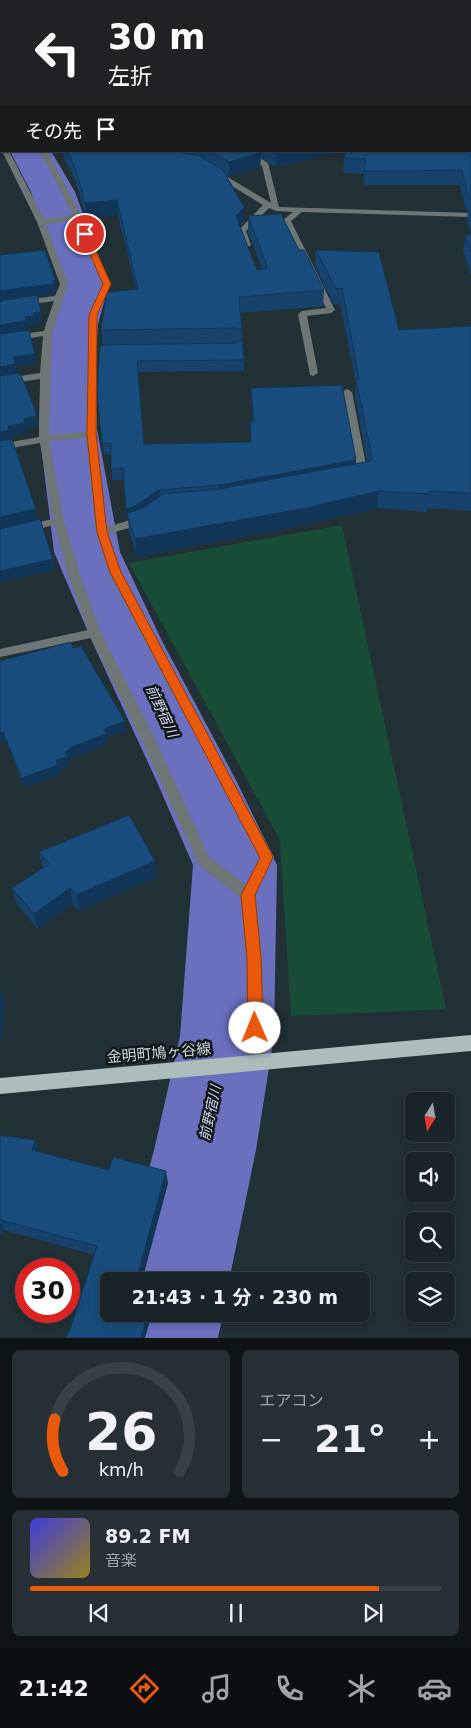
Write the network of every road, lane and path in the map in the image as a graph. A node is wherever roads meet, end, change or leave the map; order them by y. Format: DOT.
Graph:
graph roads {
  1 [pos="6,152"];
  2 [pos="45,152"];
  3 [pos="246,152"];
  4 [pos="210,170"];
  5 [pos="267,205"];
  6 [pos="276,209"];
  7 [pos="300,210"];
  8 [pos="471,215"];
  9 [pos="78,217"];
  10 [pos="40,222"];
  11 [pos="251,257"];
  12 [pos="59,298"];
  13 [pos="0,306"];
  14 [pos="48,333"];
  15 [pos="0,340"];
  16 [pos="313,373"];
  17 [pos="45,375"];
  18 [pos="0,382"];
  19 [pos="347,392"];
  20 [pos="91,434"];
  21 [pos="44,439"];
  22 [pos="0,447"];
  23 [pos="344,478"];
  24 [pos="153,511"];
  25 [pos="59,521"];
  26 [pos="102,532"];
  27 [pos="0,534"];
  28 [pos="94,632"];
  29 [pos="0,653"];
  30 [pos="248,895"];
  31 [pos="471,1043"];
  32 [pos="254,1063"];
  33 [pos="0,1086"];
  1 -- 10 [label="street"];
  2 -- 9 [label="street"];
  3 -- 6 [label="street"];
  4 -- 5 [label="street"];
  5 -- 6 [label="street"];
  5 -- 11 [label="street"];
  6 -- 7 [label="street"];
  7 -- 8 [label="street"];
  7 -- 16 [label="street"];
  9 -- 10 [label="street"];
  9 -- 20 [label="street"];
  10 -- 12 [label="street"];
  12 -- 13 [label="street"];
  12 -- 14 [label="street"];
  14 -- 15 [label="street"];
  14 -- 17 [label="street"];
  17 -- 18 [label="street"];
  17 -- 21 [label="street"];
  19 -- 23 [label="street"];
  20 -- 21 [label="street"];
  20 -- 26 [label="street"];
  21 -- 22 [label="street"];
  21 -- 25 [label="street"];
  24 -- 26 [label="street"];
  25 -- 27 [label="street"];
  25 -- 28 [label="street"];
  26 -- 30 [label="street"];
  28 -- 29 [label="street"];
  28 -- 30 [label="street"];
  30 -- 32 [label="street"];
  31 -- 32 [label="main road, 金明町鳩ヶ谷線"];
  32 -- 33 [label="main road, 金明町鳩ヶ谷線"];
}
